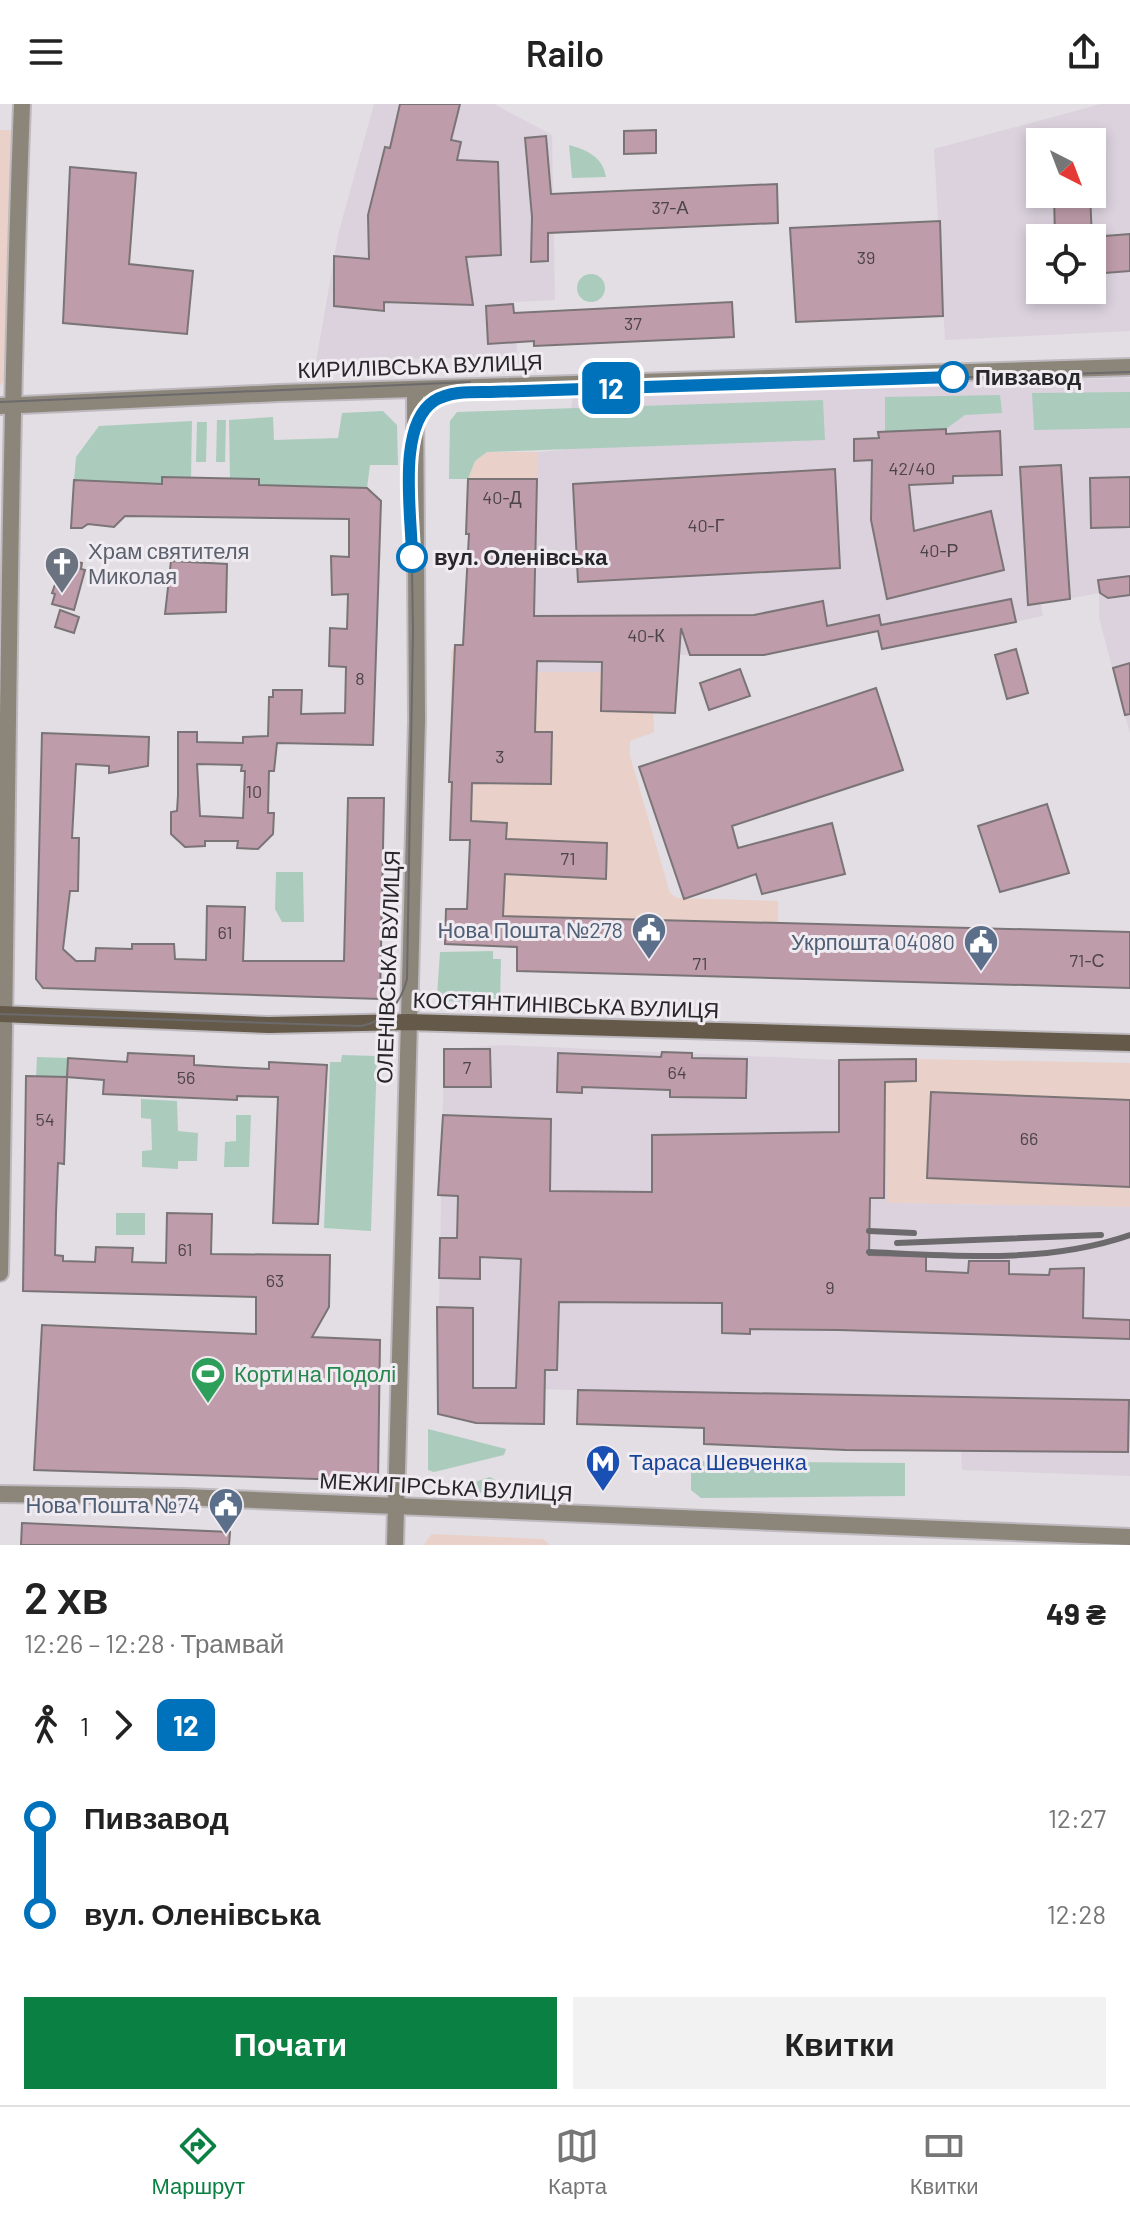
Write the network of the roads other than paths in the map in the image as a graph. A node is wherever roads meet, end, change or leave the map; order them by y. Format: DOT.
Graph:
graph roads {
  1 [pos="22,104"];
  2 [pos="1130,367"];
  3 [pos="415,389"];
  4 [pos="7,405"];
  5 [pos="3,1014"];
  6 [pos="408,1022"];
  7 [pos="1130,1043"];
  8 [pos="0,1273"];
  9 [pos="0,1494"];
  10 [pos="397,1506"];
  11 [pos="1130,1537"];
  12 [pos="395,1545"];
  1 -- 4 [label="street"];
  2 -- 3 [label="street, КИРИЛІВСЬКА ВУЛИЦЯ"];
  3 -- 4 [label="street, КИРИЛІВСЬКА ВУЛИЦЯ"];
  3 -- 6 [label="street, ОЛЕНІВСЬКА ВУЛИЦЯ"];
  4 -- 5 [label="street"];
  5 -- 6 [label="main road, КОСТЯНТИНІВСЬКА ВУЛИЦЯ"];
  5 -- 8 [label="street"];
  6 -- 7 [label="main road, КОСТЯНТИНІВСЬКА ВУЛИЦЯ"];
  6 -- 10 [label="street, ОЛЕНІВСЬКА ВУЛИЦЯ"];
  9 -- 10 [label="street, МЕЖИГІРСЬКА ВУЛИЦЯ"];
  10 -- 11 [label="street, МЕЖИГІРСЬКА ВУЛИЦЯ"];
  10 -- 12 [label="street, ОЛЕНІВСЬКА ВУЛИЦЯ"];
}
